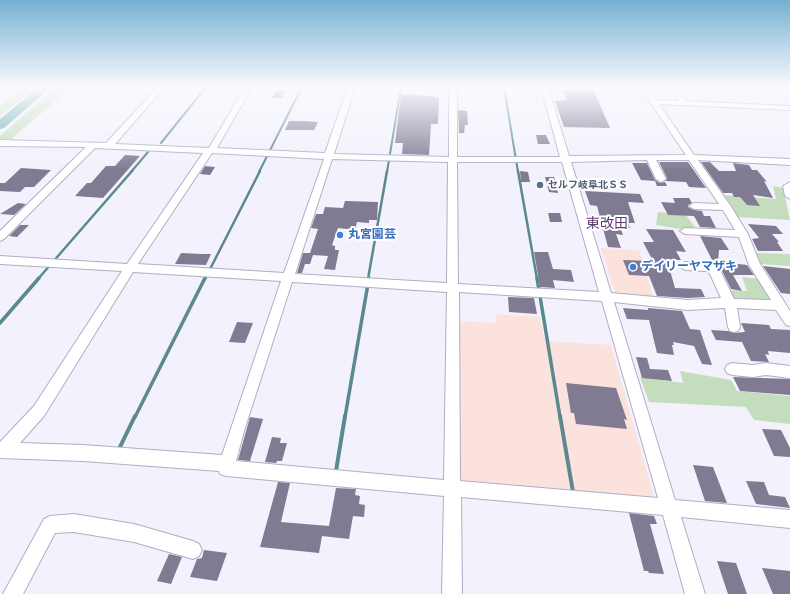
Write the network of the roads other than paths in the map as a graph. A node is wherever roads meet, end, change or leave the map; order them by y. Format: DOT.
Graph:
graph roads {
  1 [pos="137,115"];
  2 [pos="232,115"];
  3 [pos="343,115"];
  4 [pos="453,115"];
  5 [pos="552,115"];
  6 [pos="662,115"];
  7 [pos="3,143"];
  8 [pos="93,145"];
  9 [pos="108,146"];
  10 [pos="210,151"];
  11 [pos="329,156"];
  12 [pos="692,157"];
  13 [pos="650,158"];
  14 [pos="453,159"];
  15 [pos="566,160"];
  16 [pos="790,162"];
  17 [pos="661,179"];
  18 [pos="790,185"];
  19 [pos="790,196"];
  20 [pos="694,206"];
  21 [pos="727,207"];
  22 [pos="685,231"];
  23 [pos="743,234"];
  24 [pos="0,237"];
  25 [pos="0,260"];
  26 [pos="685,266"];
  27 [pos="130,268"];
  28 [pos="287,277"];
  29 [pos="452,289"];
  30 [pos="608,297"];
  31 [pos="782,301"];
  32 [pos="730,304"];
  33 [pos="790,321"];
  34 [pos="734,327"];
  35 [pos="732,369"];
  36 [pos="790,372"];
  37 [pos="2,451"];
  38 [pos="226,468"];
  39 [pos="452,489"];
  40 [pos="670,508"];
  41 [pos="790,519"];
  42 [pos="193,550"];
  43 [pos="13,594"];
  44 [pos="452,594"];
  45 [pos="695,594"];
  1 -- 9 [label="street"];
  2 -- 10 [label="street"];
  3 -- 11 [label="street"];
  4 -- 14 [label="street"];
  5 -- 15 [label="street"];
  6 -- 12 [label="street"];
  7 -- 8 [label="street"];
  8 -- 9 [label="street"];
  8 -- 24 [label="street"];
  9 -- 10 [label="street"];
  10 -- 11 [label="street"];
  10 -- 27 [label="street"];
  11 -- 14 [label="street"];
  11 -- 28 [label="street"];
  12 -- 13 [label="street"];
  12 -- 16 [label="street"];
  12 -- 21 [label="street"];
  13 -- 15 [label="street"];
  13 -- 17 [label="street"];
  14 -- 15 [label="street"];
  14 -- 29 [label="street"];
  15 -- 30 [label="street"];
  18 -- 19 [label="street"];
  20 -- 21 [label="street"];
  21 -- 23 [label="street"];
  22 -- 23 [label="street"];
  23 -- 31 [label="street"];
  25 -- 27 [label="street"];
  26 -- 32 [label="street"];
  27 -- 28 [label="street"];
  27 -- 37 [label="street"];
  28 -- 29 [label="street"];
  28 -- 38 [label="street"];
  29 -- 30 [label="street"];
  29 -- 39 [label="street"];
  30 -- 32 [label="street"];
  30 -- 40 [label="street"];
  31 -- 32 [label="street"];
  31 -- 33 [label="street"];
  32 -- 34 [label="street"];
  35 -- 36 [label="street"];
  37 -- 38 [label="street"];
  38 -- 39 [label="street"];
  39 -- 40 [label="street"];
  39 -- 44 [label="street"];
  40 -- 41 [label="street"];
  40 -- 45 [label="street"];
  42 -- 43 [label="street"];
}
